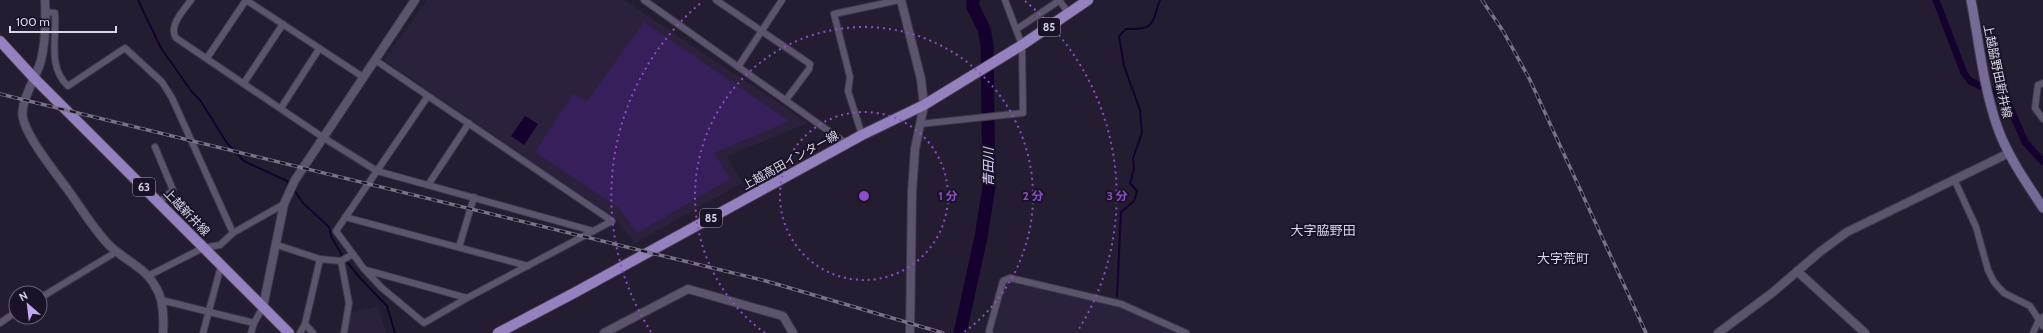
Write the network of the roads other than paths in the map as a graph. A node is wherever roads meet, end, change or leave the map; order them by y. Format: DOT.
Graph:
graph roads {
  1 [pos="45,0"];
  2 [pos="191,0"];
  3 [pos="246,0"];
  4 [pos="415,0"];
  5 [pos="644,0"];
  6 [pos="716,0"];
  7 [pos="782,0"];
  8 [pos="900,0"];
  9 [pos="1005,0"];
  10 [pos="1060,0"];
  11 [pos="1088,0"];
  12 [pos="1971,0"];
  13 [pos="652,2"];
  14 [pos="46,12"];
  15 [pos="1069,14"];
  16 [pos="283,24"];
  17 [pos="1017,29"];
  18 [pos="762,32"];
  19 [pos="0,41"];
  20 [pos="1022,45"];
  21 [pos="319,49"];
  22 [pos="207,58"];
  23 [pos="375,60"];
  24 [pos="738,67"];
  25 [pos="363,77"];
  26 [pos="34,78"];
  27 [pos="2043,82"];
  28 [pos="244,84"];
  29 [pos="428,96"];
  30 [pos="786,100"];
  31 [pos="924,105"];
  32 [pos="281,108"];
  33 [pos="2043,120"];
  34 [pos="469,123"];
  35 [pos="920,124"];
  36 [pos="862,135"];
  37 [pos="324,138"];
  38 [pos="847,144"];
  39 [pos="155,147"];
  40 [pos="2009,153"];
  41 [pos="377,171"];
  42 [pos="1954,179"];
  43 [pos="428,185"];
  44 [pos="474,197"];
  45 [pos="159,202"];
  46 [pos="284,204"];
  47 [pos="2043,208"];
  48 [pos="346,217"];
  49 [pos="593,231"];
  50 [pos="233,233"];
  51 [pos="276,245"];
  52 [pos="203,248"];
  53 [pos="459,248"];
  54 [pos="116,252"];
  55 [pos="351,255"];
  56 [pos="320,258"];
  57 [pos="341,261"];
  58 [pos="221,266"];
  59 [pos="528,266"];
  60 [pos="364,269"];
  61 [pos="1797,271"];
  62 [pos="148,276"];
  63 [pos="48,293"];
  64 [pos="467,298"];
  65 [pos="161,300"];
  66 [pos="263,307"];
  67 [pos="208,311"];
  68 [pos="2041,318"];
  69 [pos="254,323"];
  70 [pos="305,324"];
  71 [pos="2043,326"];
  72 [pos="510,330"];
  73 [pos="164,333"];
  74 [pos="203,333"];
  75 [pos="251,333"];
  76 [pos="289,333"];
  77 [pos="300,333"];
  78 [pos="313,333"];
  79 [pos="344,333"];
  80 [pos="498,333"];
  81 [pos="604,333"];
  82 [pos="793,333"];
  83 [pos="910,333"];
  84 [pos="990,333"];
  85 [pos="1186,333"];
  86 [pos="1718,333"];
  87 [pos="1865,333"];
  88 [pos="2033,333"];
  1 -- 14 [label="street"];
  2 -- 22 [label="street"];
  3 -- 16 [label="street"];
  3 -- 22 [label="street"];
  4 -- 23 [label="street"];
  5 -- 13 [label="street"];
  6 -- 18 [label="street"];
  7 -- 18 [label="street"];
  8 -- 31 [label="street"];
  8 -- 36 [label="street"];
  9 -- 17 [label="street"];
  10 -- 15 [label="street"];
  10 -- 17 [label="street"];
  11 -- 15 [label="main road, 上越高田インター線 / 85"];
  12 -- 40 [label="main road, 上越脇野田新井線"];
  13 -- 24 [label="street"];
  14 -- 26 [label="street"];
  14 -- 50 [label="street"];
  15 -- 20 [label="main road, 上越高田インター線 / 85"];
  16 -- 21 [label="street"];
  16 -- 28 [label="street"];
  17 -- 20 [label="street"];
  18 -- 24 [label="street"];
  18 -- 30 [label="street"];
  19 -- 26 [label="main road, 上越新井線 / 63"];
  20 -- 31 [label="main road, 上越高田インター線 / 85"];
  20 -- 35 [label="street"];
  21 -- 25 [label="street"];
  21 -- 32 [label="street"];
  22 -- 28 [label="street"];
  23 -- 25 [label="street"];
  23 -- 29 [label="street"];
  24 -- 30 [label="street"];
  25 -- 37 [label="street"];
  26 -- 45 [label="main road, 上越新井線 / 63"];
  26 -- 54 [label="street"];
  27 -- 33 [label="street"];
  28 -- 32 [label="street"];
  29 -- 34 [label="street"];
  29 -- 41 [label="street"];
  30 -- 38 [label="street"];
  31 -- 35 [label="street"];
  31 -- 36 [label="main road, 上越高田インター線 / 85"];
  32 -- 37 [label="street"];
  34 -- 43 [label="street"];
  34 -- 49 [label="street"];
  35 -- 83 [label="street"];
  36 -- 38 [label="main road, 上越高田インター線 / 85"];
  37 -- 41 [label="street"];
  37 -- 46 [label="street"];
  38 -- 72 [label="main road, 上越高田インター線 / 85"];
  39 -- 45 [label="street"];
  40 -- 42 [label="street"];
  40 -- 47 [label="main road, 上越脇野田新井線"];
  41 -- 43 [label="street"];
  41 -- 48 [label="street"];
  42 -- 61 [label="street"];
  42 -- 68 [label="street"];
  43 -- 44 [label="street"];
  44 -- 49 [label="street"];
  44 -- 53 [label="street"];
  45 -- 52 [label="main road, 上越新井線 / 63"];
  46 -- 50 [label="street"];
  46 -- 51 [label="street"];
  48 -- 53 [label="street"];
  48 -- 55 [label="street"];
  49 -- 59 [label="street"];
  50 -- 52 [label="street"];
  51 -- 56 [label="street"];
  51 -- 66 [label="street"];
  52 -- 58 [label="main road, 上越新井線 / 63"];
  52 -- 62 [label="street"];
  53 -- 59 [label="street"];
  54 -- 62 [label="street"];
  54 -- 63 [label="street"];
  55 -- 57 [label="street"];
  55 -- 60 [label="street"];
  56 -- 57 [label="street"];
  56 -- 70 [label="street"];
  57 -- 79 [label="street"];
  58 -- 66 [label="main road, 上越新井線 / 63"];
  58 -- 67 [label="street"];
  59 -- 64 [label="street"];
  60 -- 64 [label="street"];
  60 -- 64 [label="street"];
  61 -- 86 [label="street"];
  61 -- 87 [label="street"];
  62 -- 65 [label="street"];
  65 -- 67 [label="street"];
  65 -- 73 [label="street"];
  66 -- 69 [label="street"];
  66 -- 76 [label="main road, 上越新井線 / 63"];
  67 -- 69 [label="street"];
  67 -- 74 [label="street"];
  68 -- 71 [label="street"];
  68 -- 88 [label="street"];
  69 -- 75 [label="street"];
  70 -- 77 [label="street"];
  70 -- 78 [label="street"];
  72 -- 80 [label="main road, 上越高田インター線 / 85"];
  81 -- 82 [label="street"];
  84 -- 85 [label="street"];
}
